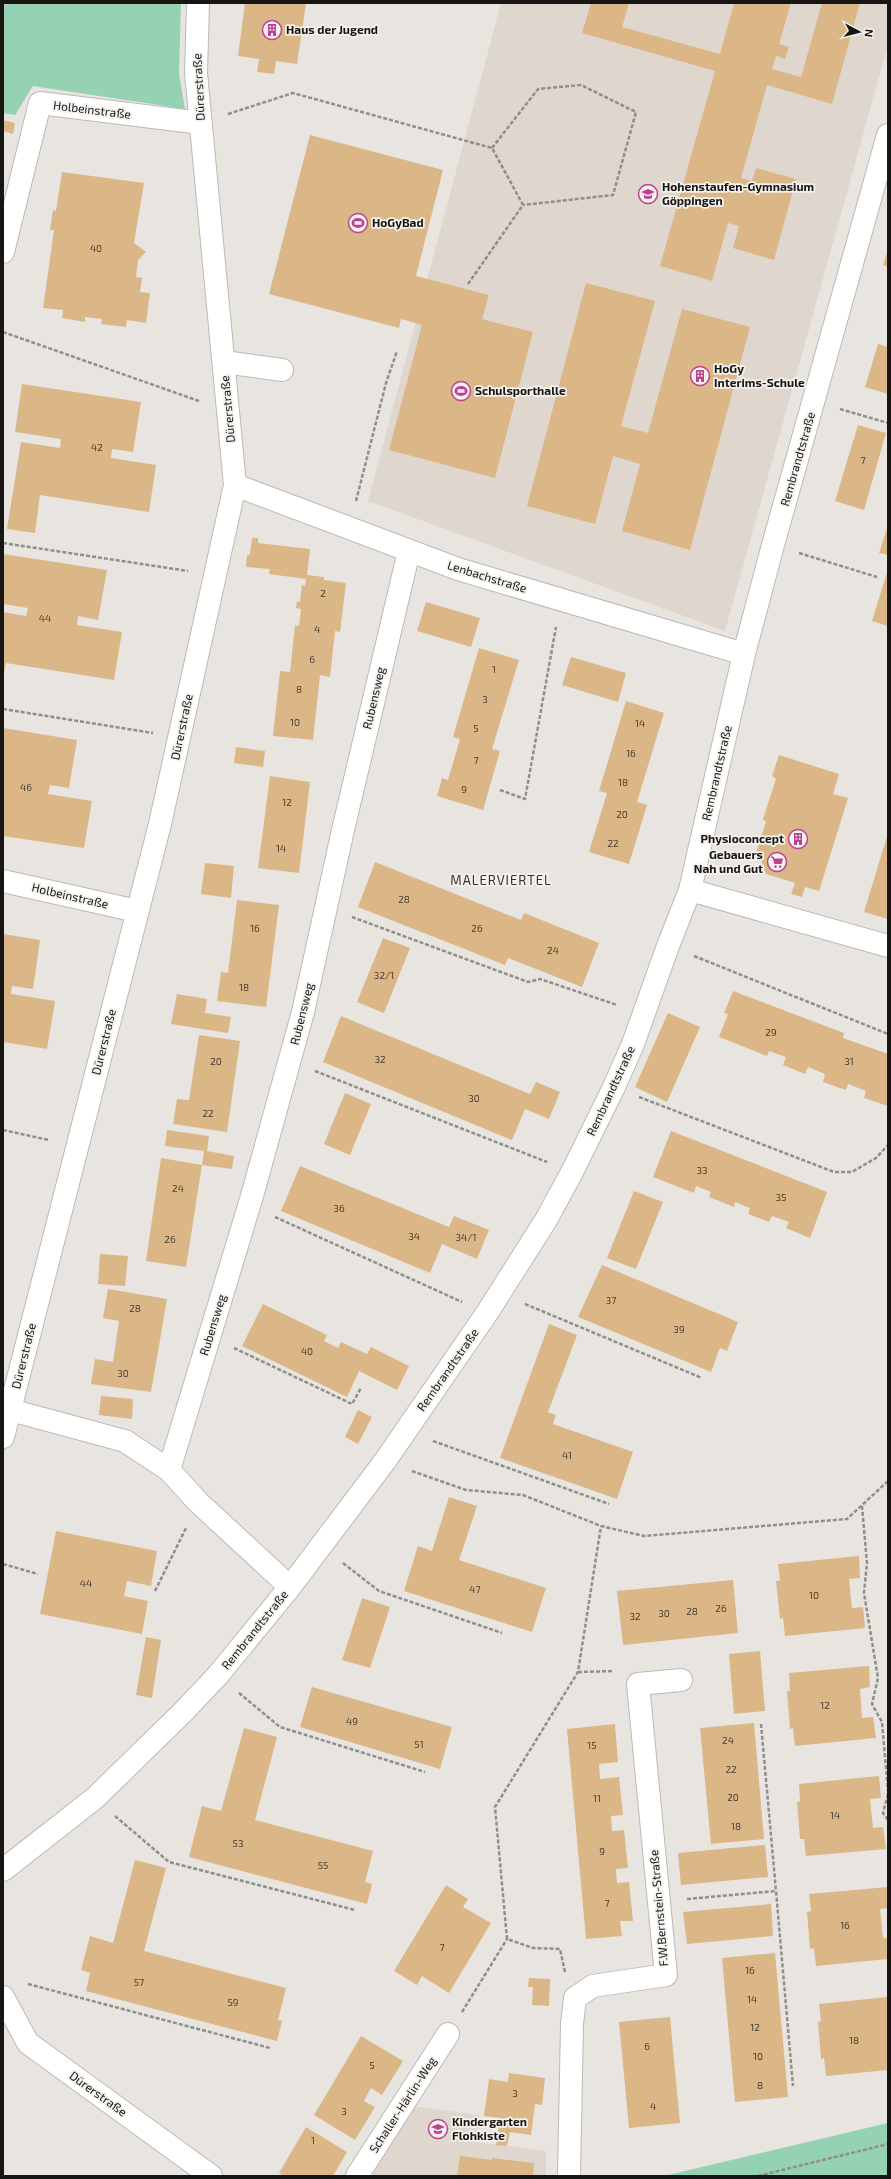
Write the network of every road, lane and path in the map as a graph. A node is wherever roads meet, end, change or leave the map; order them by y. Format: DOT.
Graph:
graph roads {
  1 [pos="198,3"];
  2 [pos="201,123"];
  3 [pos="888,135"];
  4 [pos="492,148"];
  5 [pos="523,206"];
  6 [pos="3,252"];
  7 [pos="468,284"];
  8 [pos="3,332"];
  9 [pos="397,351"];
  10 [pos="224,362"];
  11 [pos="282,370"];
  12 [pos="815,402"];
  13 [pos="228,412"];
  14 [pos="888,423"];
  15 [pos="235,485"];
  16 [pos="349,528"];
  17 [pos="3,543"];
  18 [pos="773,545"];
  19 [pos="409,551"];
  20 [pos="215,575"];
  21 [pos="877,577"];
  22 [pos="561,599"];
  23 [pos="744,654"];
  24 [pos="3,709"];
  25 [pos="180,738"];
  26 [pos="500,790"];
  27 [pos="3,881"];
  28 [pos="690,890"];
  29 [pos="326,907"];
  30 [pos="137,911"];
  31 [pos="668,946"];
  32 [pos="888,946"];
  33 [pos="644,1014"];
  34 [pos="888,1034"];
  35 [pos="290,1061"];
  36 [pos="614,1087"];
  37 [pos="3,1130"];
  38 [pos="888,1145"];
  39 [pos="78,1146"];
  40 [pos="572,1172"];
  41 [pos="249,1205"];
  42 [pos="500,1293"];
  43 [pos="487,1313"];
  44 [pos="210,1336"];
  45 [pos="702,1378"];
  46 [pos="361,1388"];
  47 [pos="7,1409"];
  48 [pos="404,1431"];
  49 [pos="3,1437"];
  50 [pos="385,1461"];
  51 [pos="169,1470"];
  52 [pos="888,1481"];
  53 [pos="198,1502"];
  54 [pos="609,1504"];
  55 [pos="862,1505"];
  56 [pos="601,1526"];
  57 [pos="321,1545"];
  58 [pos="3,1564"];
  59 [pos="38,1574"];
  60 [pos="290,1587"];
  61 [pos="154,1591"];
  62 [pos="502,1633"];
  63 [pos="578,1672"];
  64 [pos="218,1675"];
  65 [pos="681,1680"];
  66 [pos="638,1684"];
  67 [pos="761,1724"];
  68 [pos="425,1772"];
  69 [pos="888,1792"];
  70 [pos="95,1798"];
  71 [pos="888,1820"];
  72 [pos="3,1870"];
  73 [pos="776,1891"];
  74 [pos="659,1902"];
  75 [pos="356,1910"];
  76 [pos="507,1939"];
  77 [pos="26,1984"];
  78 [pos="3,1997"];
  79 [pos="575,1998"];
  80 [pos="448,2034"];
  81 [pos="270,2048"];
  82 [pos="793,2086"];
  83 [pos="888,2144"];
  84 [pos="211,2176"];
  85 [pos="357,2176"];
  86 [pos="569,2176"];
  87 [pos="758,2176"];
  1 -- 2 [label="street, Dürerstraße"];
  2 -- 4 [label="path"];
  2 -- 6 [label="street, Holbeinstraße"];
  2 -- 10 [label="street, Dürerstraße"];
  3 -- 12 [label="street, Rembrandtstraße"];
  4 -- 5 [label="path"];
  4 -- 5 [label="path"];
  5 -- 7 [label="path"];
  8 -- 13 [label="path"];
  9 -- 16 [label="path"];
  10 -- 11 [label="street"];
  10 -- 13 [label="street, Dürerstraße"];
  12 -- 14 [label="path"];
  12 -- 18 [label="street, Rembrandtstraße"];
  13 -- 15 [label="street, Dürerstraße"];
  15 -- 16 [label="street, Lenbachstraße"];
  15 -- 20 [label="street, Dürerstraße"];
  16 -- 19 [label="street, Lenbachstraße"];
  17 -- 20 [label="path"];
  18 -- 21 [label="path"];
  18 -- 23 [label="street, Rembrandtstraße"];
  19 -- 22 [label="street, Lenbachstraße"];
  19 -- 29 [label="street, Rubensweg"];
  20 -- 25 [label="street, Dürerstraße"];
  22 -- 23 [label="street, Lenbachstraße"];
  22 -- 26 [label="path"];
  23 -- 28 [label="street, Rembrandtstraße"];
  24 -- 25 [label="path"];
  25 -- 30 [label="street, Dürerstraße"];
  27 -- 30 [label="street, Holbeinstraße"];
  28 -- 31 [label="street, Rembrandtstraße"];
  28 -- 32 [label="street"];
  29 -- 33 [label="path"];
  29 -- 35 [label="street, Rubensweg"];
  30 -- 39 [label="street, Dürerstraße"];
  31 -- 33 [label="street, Rembrandtstraße"];
  31 -- 34 [label="path"];
  33 -- 36 [label="street, Rembrandtstraße"];
  35 -- 40 [label="path"];
  35 -- 41 [label="street, Rubensweg"];
  36 -- 38 [label="path"];
  36 -- 40 [label="street, Rembrandtstraße"];
  37 -- 39 [label="path"];
  39 -- 47 [label="street, Dürerstraße"];
  40 -- 42 [label="street, Rembrandtstraße"];
  41 -- 43 [label="path"];
  41 -- 44 [label="street, Rubensweg"];
  42 -- 43 [label="street, Rembrandtstraße"];
  42 -- 45 [label="path"];
  43 -- 48 [label="street, Rembrandtstraße"];
  44 -- 46 [label="path"];
  44 -- 51 [label="street, Rubensweg"];
  47 -- 49 [label="street, Dürerstraße"];
  47 -- 51 [label="street"];
  48 -- 50 [label="street, Rembrandtstraße"];
  48 -- 54 [label="path"];
  50 -- 56 [label="path"];
  50 -- 57 [label="street, Rembrandtstraße"];
  51 -- 53 [label="street"];
  52 -- 55 [label="path"];
  53 -- 60 [label="street"];
  53 -- 61 [label="path"];
  55 -- 56 [label="path"];
  55 -- 69 [label="path"];
  56 -- 63 [label="path"];
  57 -- 60 [label="street, Rembrandtstraße"];
  57 -- 62 [label="path"];
  58 -- 59 [label="path"];
  60 -- 64 [label="street, Rembrandtstraße"];
  63 -- 66 [label="path"];
  63 -- 76 [label="path"];
  64 -- 68 [label="path"];
  64 -- 70 [label="street, Rembrandtstraße"];
  65 -- 66 [label="street"];
  66 -- 74 [label="street, F.W.Bernstein-Straße"];
  67 -- 73 [label="path"];
  69 -- 71 [label="path"];
  70 -- 72 [label="street, Rembrandtstraße"];
  70 -- 75 [label="path"];
  73 -- 74 [label="path"];
  73 -- 82 [label="path"];
  74 -- 79 [label="street, F.W.Bernstein-Straße"];
  76 -- 79 [label="path"];
  76 -- 80 [label="path"];
  77 -- 81 [label="path"];
  78 -- 84 [label="street, Dürerstraße"];
  79 -- 86 [label="street"];
  80 -- 85 [label="street, Schaller-Härlin-Weg"];
  83 -- 87 [label="path"];
}
